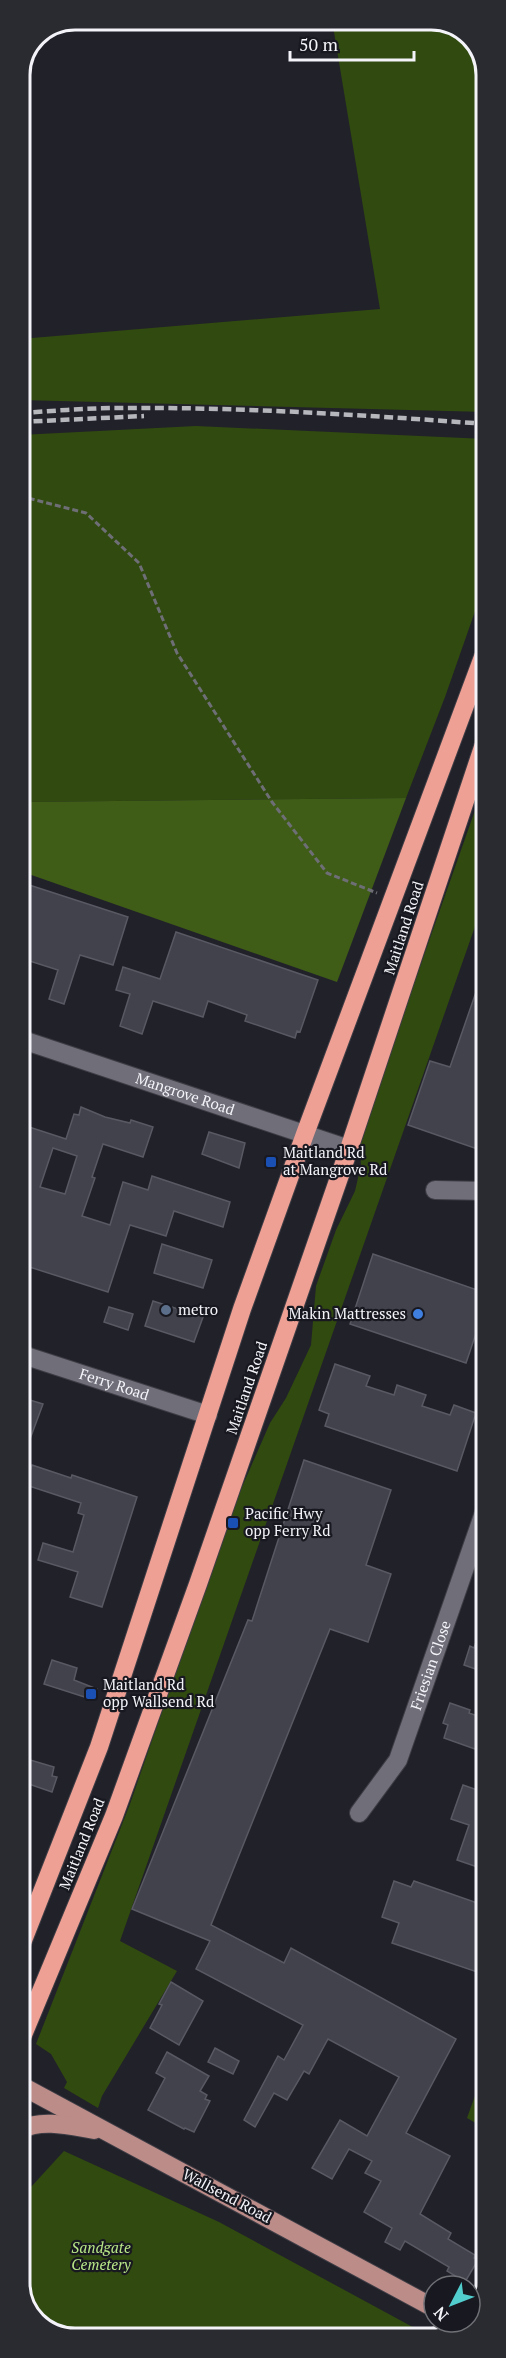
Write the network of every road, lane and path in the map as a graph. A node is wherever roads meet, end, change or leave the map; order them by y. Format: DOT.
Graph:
graph roads {
  1 [pos="30,499"];
  2 [pos="476,676"];
  3 [pos="476,768"];
  4 [pos="392,899"];
  5 [pos="30,1042"];
  6 [pos="305,1134"];
  7 [pos="349,1149"];
  8 [pos="435,1190"];
  9 [pos="476,1191"];
  10 [pos="30,1357"];
  11 [pos="208,1415"];
  12 [pos="476,1536"];
  13 [pos="359,1813"];
  14 [pos="30,1923"];
  15 [pos="30,2018"];
  16 [pos="30,2090"];
  17 [pos="30,2127"];
  18 [pos="111,2133"];
  19 [pos="422,2301"];
  1 -- 4 [label="path"];
  2 -- 4 [label="highway, Maitland Road"];
  3 -- 7 [label="highway, Maitland Road"];
  4 -- 6 [label="highway, Maitland Road"];
  5 -- 6 [label="street, Mangrove Road"];
  6 -- 7 [label="street, Mangrove Road"];
  6 -- 11 [label="highway, Maitland Road"];
  7 -- 15 [label="highway, Maitland Road"];
  8 -- 9 [label="street"];
  10 -- 11 [label="street, Ferry Road"];
  11 -- 14 [label="highway, Maitland Road"];
  12 -- 13 [label="street, Friesian Close"];
  16 -- 18 [label="main road, Wallsend Road"];
  17 -- 18 [label="main road"];
  18 -- 19 [label="main road, Wallsend Road"];
}
